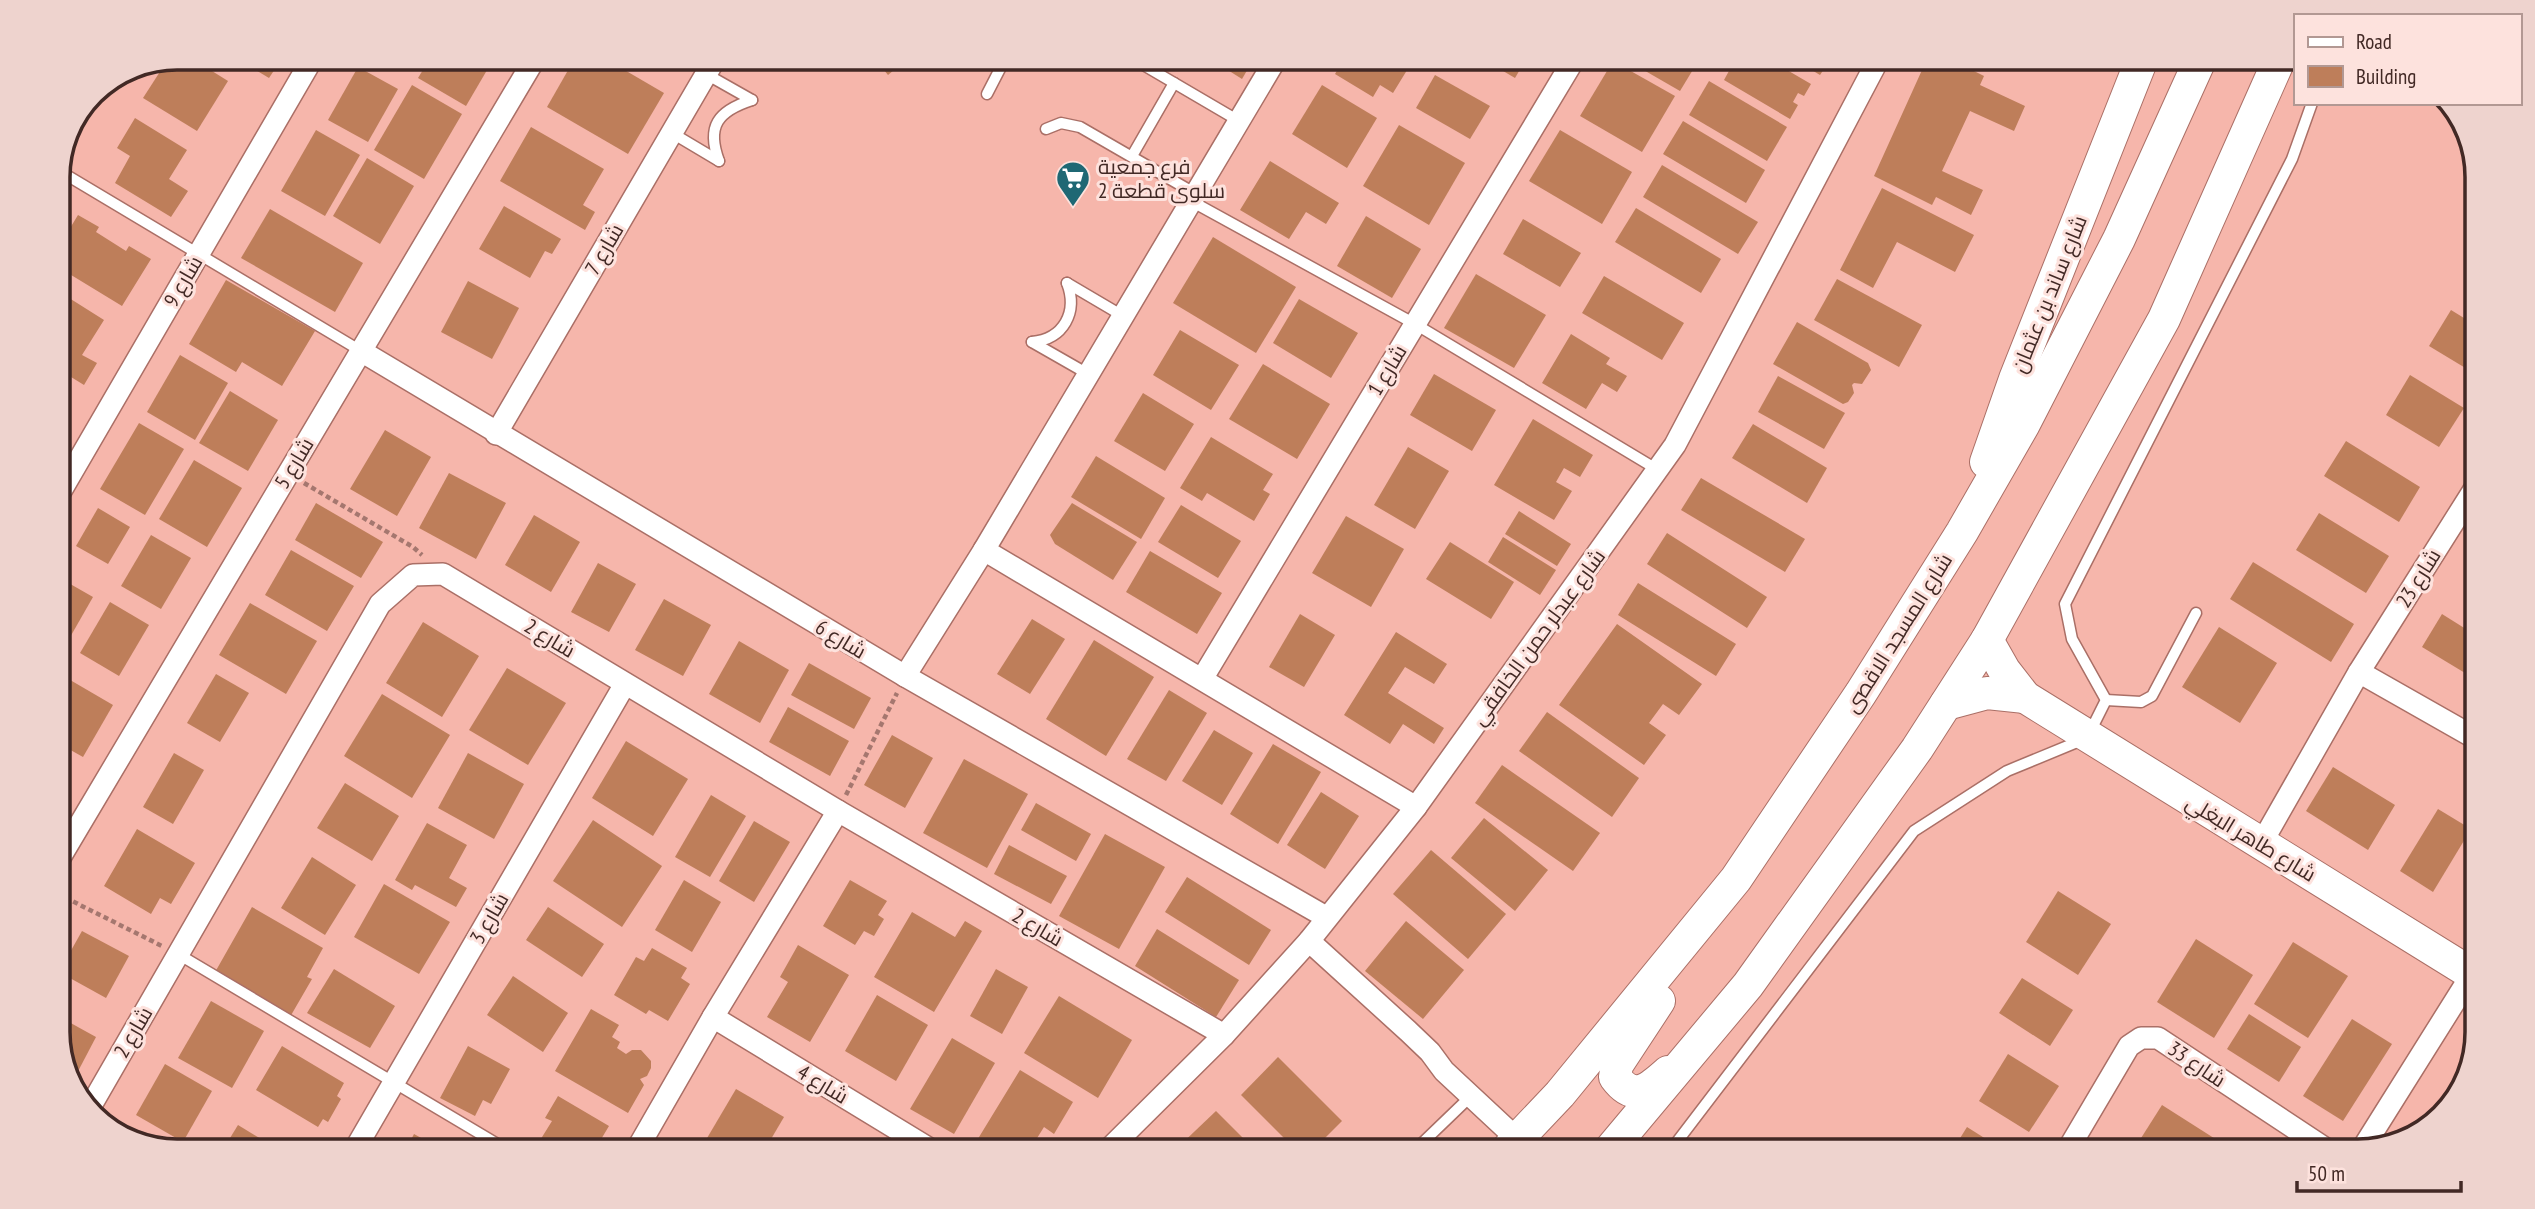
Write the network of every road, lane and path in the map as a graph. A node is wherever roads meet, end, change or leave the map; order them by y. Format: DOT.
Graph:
graph roads {
  1 [pos="306,70"];
  2 [pos="528,70"];
  3 [pos="708,70"];
  4 [pos="710,70"];
  5 [pos="999,70"];
  6 [pos="1152,70"];
  7 [pos="1269,70"];
  8 [pos="1568,70"];
  9 [pos="1873,70"];
  10 [pos="2138,70"];
  11 [pos="2196,70"];
  12 [pos="2275,70"];
  13 [pos="1174,83"];
  14 [pos="987,94"];
  15 [pos="2311,105"];
  16 [pos="1239,121"];
  17 [pos="1046,129"];
  18 [pos="671,133"];
  19 [pos="1132,156"];
  20 [pos="70,177"];
  21 [pos="1193,197"];
  22 [pos="199,254"];
  23 [pos="1123,316"];
  24 [pos="1415,324"];
  25 [pos="361,351"];
  26 [pos="1088,374"];
  27 [pos="496,434"];
  28 [pos="1658,470"];
  29 [pos="288,474"];
  30 [pos="70,475"];
  31 [pos="2465,504"];
  32 [pos="1962,532"];
  33 [pos="984,550"];
  34 [pos="443,574"];
  35 [pos="2196,613"];
  36 [pos="1987,640"];
  37 [pos="2359,672"];
  38 [pos="905,676"];
  39 [pos="1202,679"];
  40 [pos="625,684"];
  41 [pos="2025,697"];
  42 [pos="2106,700"];
  43 [pos="1946,704"];
  44 [pos="2465,732"];
  45 [pos="2087,738"];
  46 [pos="1416,807"];
  47 [pos="838,811"];
  48 [pos="70,841"];
  49 [pos="2261,844"];
  50 [pos="1736,879"];
  51 [pos="70,900"];
  52 [pos="1326,917"];
  53 [pos="1309,941"];
  54 [pos="178,954"];
  55 [pos="2465,969"];
  56 [pos="2465,990"];
  57 [pos="713,1017"];
  58 [pos="1224,1035"];
  59 [pos="1708,1035"];
  60 [pos="393,1083"];
  61 [pos="1471,1096"];
  62 [pos="95,1100"];
  63 [pos="2369,1138"];
  64 [pos="361,1139"];
  65 [pos="489,1139"];
  66 [pos="643,1139"];
  67 [pos="913,1139"];
  68 [pos="1119,1139"];
  69 [pos="1426,1139"];
  70 [pos="1507,1139"];
  71 [pos="1518,1139"];
  72 [pos="1619,1139"];
  73 [pos="1679,1139"];
  74 [pos="2074,1139"];
  75 [pos="2311,1139"];
  1 -- 22 [label="street, شارع 9"];
  2 -- 25 [label="street, شارع 5"];
  3 -- 18 [label="street, شارع 7"];
  4 -- 18 [label="lane"];
  5 -- 14 [label="lane"];
  6 -- 13 [label="lane"];
  7 -- 16 [label="street"];
  8 -- 24 [label="street, شارع 1"];
  9 -- 28 [label="street, شارع عبدلر حمن الخافقي"];
  10 -- 32 [label="main road, شارع ساند بن عثمان"];
  11 -- 32 [label="main road, شارع المسجد الاقصى"];
  12 -- 36 [label="main road"];
  13 -- 16 [label="lane"];
  13 -- 19 [label="lane"];
  15 -- 42 [label="lane"];
  16 -- 21 [label="street"];
  17 -- 19 [label="lane"];
  18 -- 27 [label="street, شارع 7"];
  19 -- 21 [label="lane"];
  20 -- 22 [label="lane"];
  21 -- 23 [label="street"];
  21 -- 24 [label="lane"];
  22 -- 25 [label="lane"];
  22 -- 30 [label="street, شارع 9"];
  23 -- 26 [label="street"];
  23 -- 26 [label="lane"];
  24 -- 28 [label="lane"];
  24 -- 39 [label="street, شارع 1"];
  25 -- 27 [label="street, شارع 6"];
  25 -- 29 [label="street, شارع 5"];
  26 -- 33 [label="street"];
  27 -- 38 [label="street, شارع 6"];
  28 -- 46 [label="street, شارع عبدلر حمن الخافقي"];
  29 -- 34 [label="path"];
  29 -- 48 [label="street, شارع 5"];
  31 -- 37 [label="street, شارع 23"];
  32 -- 50 [label="main road, شارع المسجد الاقصى"];
  33 -- 38 [label="street"];
  33 -- 39 [label="street"];
  34 -- 40 [label="street, شارع 2"];
  34 -- 54 [label="street, شارع 2"];
  35 -- 42 [label="lane"];
  36 -- 41 [label="main road, شارع طاهر البغلي"];
  36 -- 43 [label="main road"];
  37 -- 44 [label="street"];
  37 -- 49 [label="street, شارع 23"];
  38 -- 47 [label="path"];
  38 -- 52 [label="street, شارع 6"];
  39 -- 46 [label="street"];
  40 -- 47 [label="street, شارع 2"];
  40 -- 60 [label="street, شارع 3"];
  41 -- 43 [label="main road, شارع طاهر البغلي"];
  41 -- 45 [label="main road, شارع طاهر البغلي"];
  42 -- 45 [label="lane"];
  43 -- 59 [label="main road"];
  45 -- 49 [label="main road, شارع طاهر البغلي"];
  45 -- 73 [label="lane"];
  46 -- 52 [label="street, شارع عبدلر حمن الخافقي"];
  47 -- 57 [label="street"];
  47 -- 58 [label="street, شارع 2"];
  49 -- 55 [label="main road, شارع طاهر البغلي"];
  50 -- 59 [label="main road"];
  50 -- 71 [label="main road, شارع المسجد الاقصى"];
  51 -- 54 [label="path"];
  52 -- 53 [label="street, شارع عبدلر حمن الخافقي"];
  53 -- 58 [label="street, شارع عبدلر حمن الخافقي"];
  53 -- 61 [label="street"];
  54 -- 60 [label="lane"];
  54 -- 62 [label="street, شارع 2"];
  56 -- 63 [label="street"];
  57 -- 66 [label="street"];
  57 -- 67 [label="street, شارع 4"];
  58 -- 68 [label="street, شارع عبدلر حمن الخافقي"];
  59 -- 72 [label="main road"];
  60 -- 64 [label="street, شارع 3"];
  60 -- 65 [label="lane"];
  61 -- 69 [label="lane"];
  61 -- 70 [label="street"];
  74 -- 75 [label="street, شارع 33"];
}
